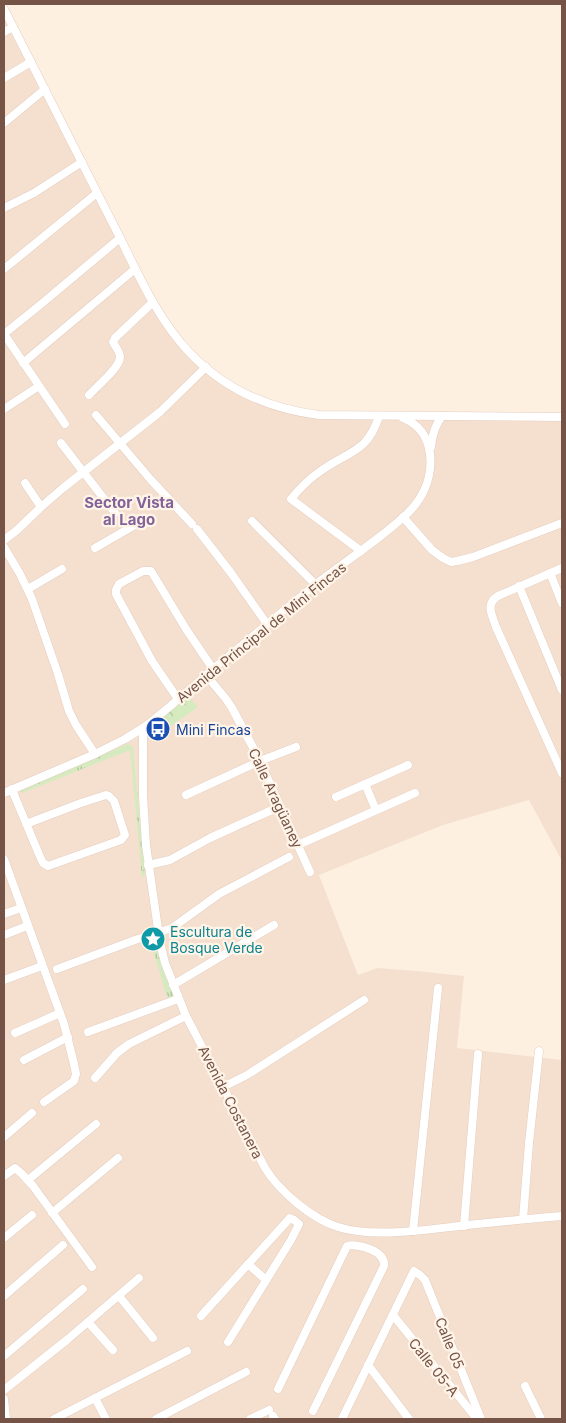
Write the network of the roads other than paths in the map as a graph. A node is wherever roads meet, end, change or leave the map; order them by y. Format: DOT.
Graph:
graph roads {
  1 [pos="4,9"];
  2 [pos="13,27"];
  3 [pos="4,32"];
  4 [pos="31,62"];
  5 [pos="4,78"];
  6 [pos="45,89"];
  7 [pos="4,123"];
  8 [pos="82,162"];
  9 [pos="97,193"];
  10 [pos="4,208"];
  11 [pos="120,238"];
  12 [pos="135,268"];
  13 [pos="4,269"];
  14 [pos="153,302"];
  15 [pos="4,334"];
  16 [pos="23,364"];
  17 [pos="206,367"];
  18 [pos="39,386"];
  19 [pos="90,394"];
  20 [pos="4,410"];
  21 [pos="96,415"];
  22 [pos="379,416"];
  23 [pos="399,416"];
  24 [pos="442,416"];
  25 [pos="562,417"];
  26 [pos="65,424"];
  27 [pos="61,443"];
  28 [pos="120,444"];
  29 [pos="430,449"];
  30 [pos="84,473"];
  31 [pos="25,483"];
  32 [pos="41,506"];
  33 [pos="115,514"];
  34 [pos="403,517"];
  35 [pos="252,521"];
  36 [pos="140,522"];
  37 [pos="562,523"];
  38 [pos="4,540"];
  39 [pos="4,547"];
  40 [pos="95,548"];
  41 [pos="361,551"];
  42 [pos="6,557"];
  43 [pos="562,568"];
  44 [pos="62,569"];
  45 [pos="550,573"];
  46 [pos="316,585"];
  47 [pos="519,586"];
  48 [pos="28,589"];
  49 [pos="562,603"];
  50 [pos="267,624"];
  51 [pos="213,669"];
  52 [pos="206,675"];
  53 [pos="562,690"];
  54 [pos="178,699"];
  55 [pos="143,728"];
  56 [pos="296,747"];
  57 [pos="95,754"];
  58 [pos="260,761"];
  59 [pos="408,765"];
  60 [pos="562,773"];
  61 [pos="365,784"];
  62 [pos="8,791"];
  63 [pos="415,793"];
  64 [pos="186,796"];
  65 [pos="336,797"];
  66 [pos="272,810"];
  67 [pos="376,810"];
  68 [pos="26,824"];
  69 [pos="298,845"];
  70 [pos="289,857"];
  71 [pos="4,860"];
  72 [pos="148,865"];
  73 [pos="310,872"];
  74 [pos="21,908"];
  75 [pos="4,914"];
  76 [pos="274,925"];
  77 [pos="27,926"];
  78 [pos="158,932"];
  79 [pos="4,935"];
  80 [pos="42,966"];
  81 [pos="57,970"];
  82 [pos="4,980"];
  83 [pos="173,985"];
  84 [pos="438,988"];
  85 [pos="178,999"];
  86 [pos="364,1000"];
  87 [pos="60,1012"];
  88 [pos="186,1016"];
  89 [pos="88,1032"];
  90 [pos="16,1033"];
  91 [pos="68,1037"];
  92 [pos="539,1051"];
  93 [pos="478,1054"];
  94 [pos="24,1060"];
  95 [pos="95,1078"];
  96 [pos="223,1087"];
  97 [pos="44,1102"];
  98 [pos="32,1113"];
  99 [pos="96,1124"];
  100 [pos="4,1137"];
  101 [pos="118,1158"];
  102 [pos="4,1176"];
  103 [pos="28,1180"];
  104 [pos="302,1207"];
  105 [pos="52,1213"];
  106 [pos="32,1215"];
  107 [pos="561,1215"];
  108 [pos="523,1219"];
  109 [pos="294,1220"];
  110 [pos="464,1226"];
  111 [pos="413,1231"];
  112 [pos="369,1232"];
  113 [pos="4,1238"];
  114 [pos="63,1245"];
  115 [pos="368,1249"];
  116 [pos="248,1264"];
  117 [pos="92,1267"];
  118 [pos="139,1278"];
  119 [pos="266,1280"];
  120 [pos="83,1289"];
  121 [pos="4,1296"];
  122 [pos="119,1296"];
  123 [pos="392,1315"];
  124 [pos="201,1316"];
  125 [pos="88,1322"];
  126 [pos="153,1338"];
  127 [pos="228,1342"];
  128 [pos="112,1350"];
  129 [pos="187,1351"];
  130 [pos="4,1356"];
  131 [pos="368,1365"];
  132 [pos="246,1372"];
  133 [pos="525,1386"];
  134 [pos="278,1389"];
  135 [pos="4,1390"];
  136 [pos="95,1398"];
  137 [pos="4,1403"];
  138 [pos="313,1411"];
  139 [pos="272,1415"];
  140 [pos="477,1418"];
  141 [pos="6,1419"];
  142 [pos="54,1419"];
  143 [pos="106,1419"];
  144 [pos="156,1419"];
  145 [pos="250,1419"];
  146 [pos="342,1419"];
  147 [pos="409,1419"];
  148 [pos="541,1419"];
  1 -- 2 [label="street"];
  2 -- 3 [label="street"];
  2 -- 4 [label="street"];
  4 -- 5 [label="street"];
  4 -- 6 [label="street"];
  6 -- 7 [label="street"];
  6 -- 8 [label="street"];
  8 -- 9 [label="street"];
  8 -- 10 [label="street"];
  9 -- 11 [label="street"];
  9 -- 13 [label="street"];
  11 -- 12 [label="street"];
  11 -- 15 [label="street"];
  12 -- 14 [label="street"];
  12 -- 16 [label="street"];
  14 -- 17 [label="street"];
  14 -- 19 [label="street"];
  15 -- 16 [label="street"];
  16 -- 18 [label="street"];
  17 -- 22 [label="street"];
  17 -- 28 [label="street"];
  18 -- 20 [label="street"];
  18 -- 26 [label="street"];
  21 -- 28 [label="street"];
  22 -- 23 [label="street"];
  22 -- 41 [label="street"];
  23 -- 24 [label="street"];
  23 -- 29 [label="street"];
  24 -- 25 [label="street"];
  24 -- 29 [label="street, Avenida Principal de Mini Fincas"];
  27 -- 30 [label="street"];
  28 -- 30 [label="street"];
  28 -- 50 [label="street"];
  29 -- 34 [label="street, Avenida Principal de Mini Fincas"];
  30 -- 32 [label="street"];
  30 -- 33 [label="street"];
  31 -- 32 [label="street"];
  32 -- 38 [label="street"];
  34 -- 37 [label="street"];
  34 -- 41 [label="street, Avenida Principal de Mini Fincas"];
  35 -- 46 [label="street"];
  36 -- 40 [label="street"];
  39 -- 42 [label="street"];
  41 -- 46 [label="street, Avenida Principal de Mini Fincas"];
  42 -- 48 [label="street"];
  43 -- 45 [label="street"];
  44 -- 48 [label="street"];
  45 -- 47 [label="street"];
  45 -- 49 [label="street"];
  46 -- 50 [label="street, Avenida Principal de Mini Fincas"];
  47 -- 53 [label="street"];
  47 -- 60 [label="street"];
  48 -- 57 [label="street"];
  50 -- 51 [label="street, Avenida Principal de Mini Fincas"];
  51 -- 52 [label="street, Avenida Principal de Mini Fincas"];
  51 -- 54 [label="street"];
  52 -- 54 [label="street, Avenida Principal de Mini Fincas"];
  52 -- 58 [label="street, Calle Aragüaney"];
  54 -- 55 [label="street, Avenida Principal de Mini Fincas"];
  55 -- 57 [label="street, Avenida Principal de Mini Fincas"];
  55 -- 72 [label="street, Avenida Costanera"];
  56 -- 58 [label="street"];
  57 -- 62 [label="street, Avenida Principal de Mini Fincas"];
  58 -- 64 [label="street"];
  58 -- 69 [label="street, Calle Aragüaney"];
  59 -- 61 [label="street"];
  61 -- 65 [label="street"];
  61 -- 67 [label="street"];
  62 -- 68 [label="street"];
  63 -- 67 [label="street"];
  66 -- 72 [label="street"];
  67 -- 69 [label="street"];
  68 -- 68 [label="street"];
  69 -- 73 [label="street, Calle Aragüaney"];
  70 -- 78 [label="street"];
  71 -- 74 [label="street"];
  72 -- 78 [label="street, Avenida Costanera"];
  74 -- 75 [label="street"];
  74 -- 77 [label="street"];
  76 -- 83 [label="street"];
  77 -- 79 [label="street"];
  77 -- 80 [label="street"];
  78 -- 81 [label="street"];
  78 -- 83 [label="street, Avenida Costanera"];
  80 -- 82 [label="street"];
  80 -- 87 [label="street"];
  83 -- 85 [label="street, Avenida Costanera"];
  84 -- 111 [label="street"];
  85 -- 88 [label="street, Avenida Costanera"];
  85 -- 89 [label="street"];
  86 -- 96 [label="street"];
  87 -- 90 [label="street"];
  87 -- 91 [label="street"];
  88 -- 95 [label="street"];
  88 -- 96 [label="street, Avenida Costanera"];
  91 -- 94 [label="street"];
  91 -- 97 [label="street"];
  92 -- 108 [label="street"];
  93 -- 110 [label="street"];
  96 -- 104 [label="street, Avenida Costanera"];
  98 -- 100 [label="street"];
  99 -- 103 [label="street"];
  101 -- 105 [label="street"];
  102 -- 103 [label="street"];
  103 -- 105 [label="street"];
  104 -- 109 [label="street"];
  104 -- 112 [label="street, Avenida Costanera"];
  105 -- 117 [label="street"];
  106 -- 113 [label="street"];
  107 -- 108 [label="street, Avenida Costanera"];
  108 -- 110 [label="street, Avenida Costanera"];
  109 -- 116 [label="street"];
  109 -- 119 [label="street"];
  110 -- 111 [label="street, Avenida Costanera"];
  111 -- 112 [label="street, Avenida Costanera"];
  112 -- 115 [label="street"];
  114 -- 121 [label="street"];
  115 -- 134 [label="street"];
  115 -- 138 [label="street"];
  116 -- 119 [label="street"];
  116 -- 124 [label="street"];
  118 -- 122 [label="street"];
  119 -- 127 [label="street"];
  120 -- 130 [label="street"];
  122 -- 125 [label="street"];
  122 -- 126 [label="street"];
  123 -- 131 [label="street"];
  123 -- 140 [label="street, Calle 05-A"];
  123 -- 140 [label="street, Calle 05"];
  125 -- 128 [label="street"];
  125 -- 135 [label="street"];
  129 -- 136 [label="street"];
  131 -- 146 [label="street"];
  131 -- 147 [label="street"];
  132 -- 144 [label="street"];
  133 -- 148 [label="street"];
  136 -- 142 [label="street"];
  136 -- 143 [label="street"];
  137 -- 141 [label="street"];
  139 -- 145 [label="street"];
}
